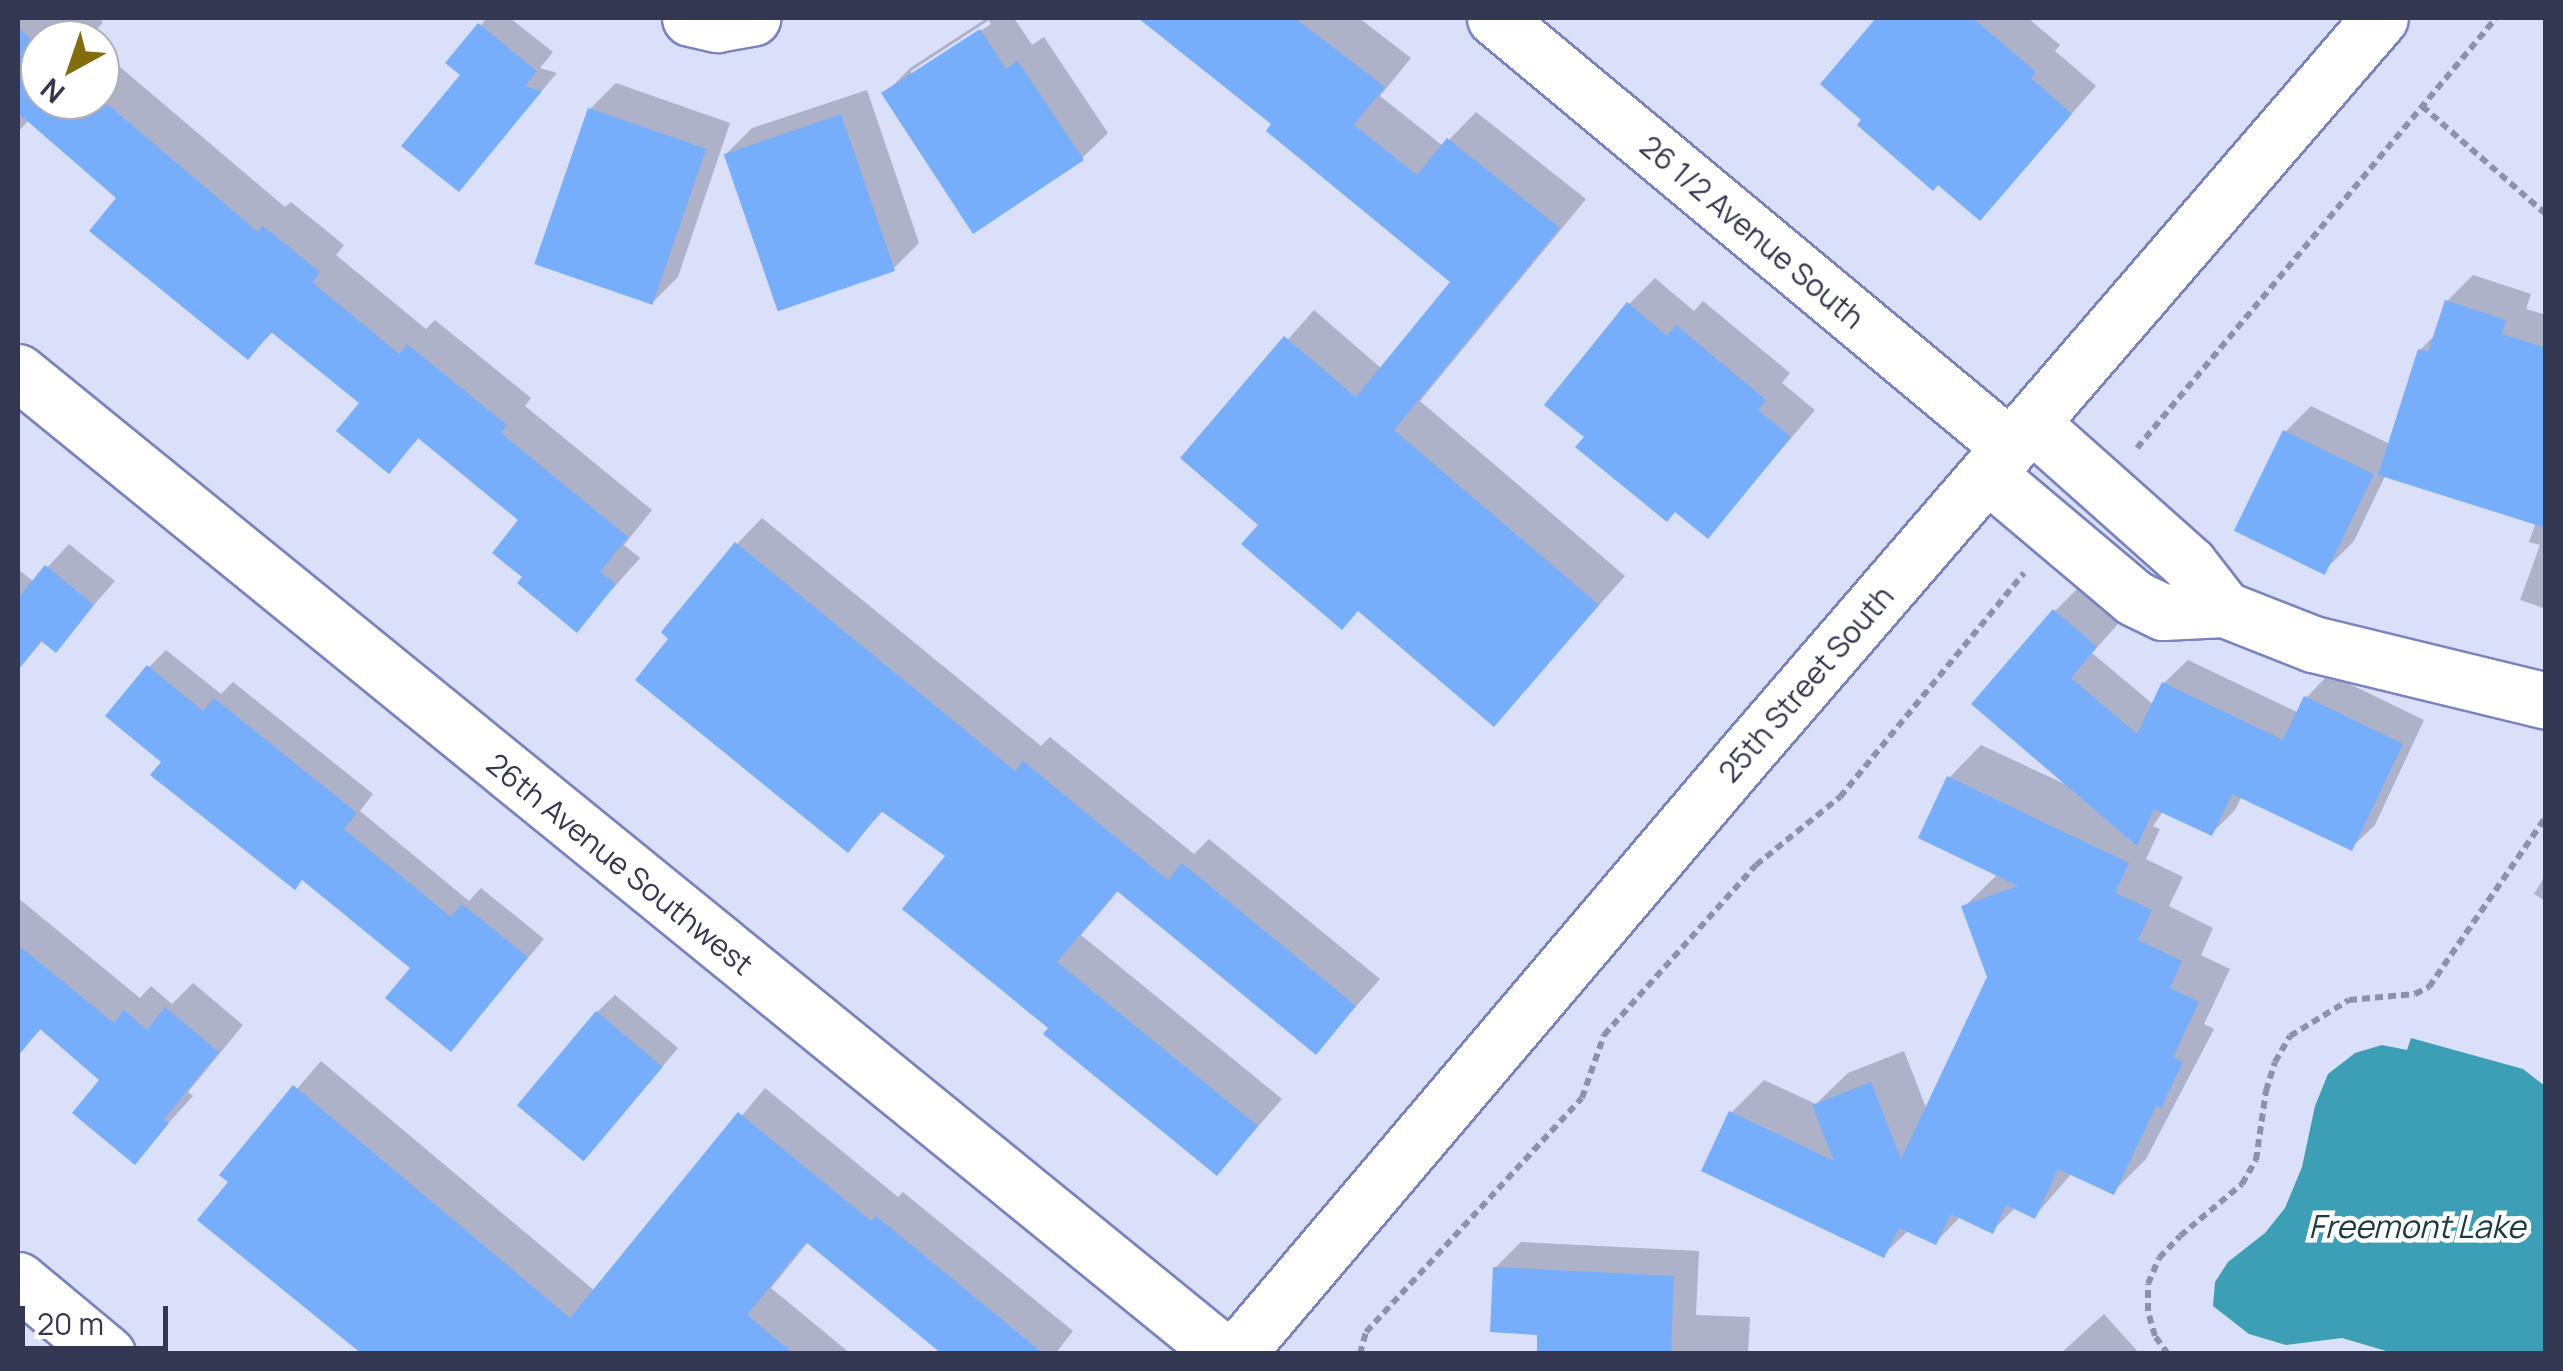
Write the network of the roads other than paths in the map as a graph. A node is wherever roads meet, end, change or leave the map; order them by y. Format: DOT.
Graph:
graph roads {
  1 [pos="690,18"];
  2 [pos="752,18"];
  3 [pos="1495,18"];
  4 [pos="2380,18"];
  5 [pos="18,372"];
  6 [pos="2009,448"];
  7 [pos="2224,609"];
  8 [pos="2546,701"];
  9 [pos="18,1280"];
  10 [pos="107,1354"];
  11 [pos="1224,1354"];
  12 [pos="1236,1354"];
  1 -- 2 [label="street"];
  3 -- 6 [label="street, 26 1/2 Avenue South"];
  4 -- 6 [label="street, 25th Street South"];
  5 -- 11 [label="street, 26th Avenue Southwest"];
  6 -- 7 [label="street"];
  6 -- 7 [label="street"];
  6 -- 12 [label="street, 25th Street South"];
  7 -- 8 [label="street"];
  9 -- 10 [label="street"];
}
